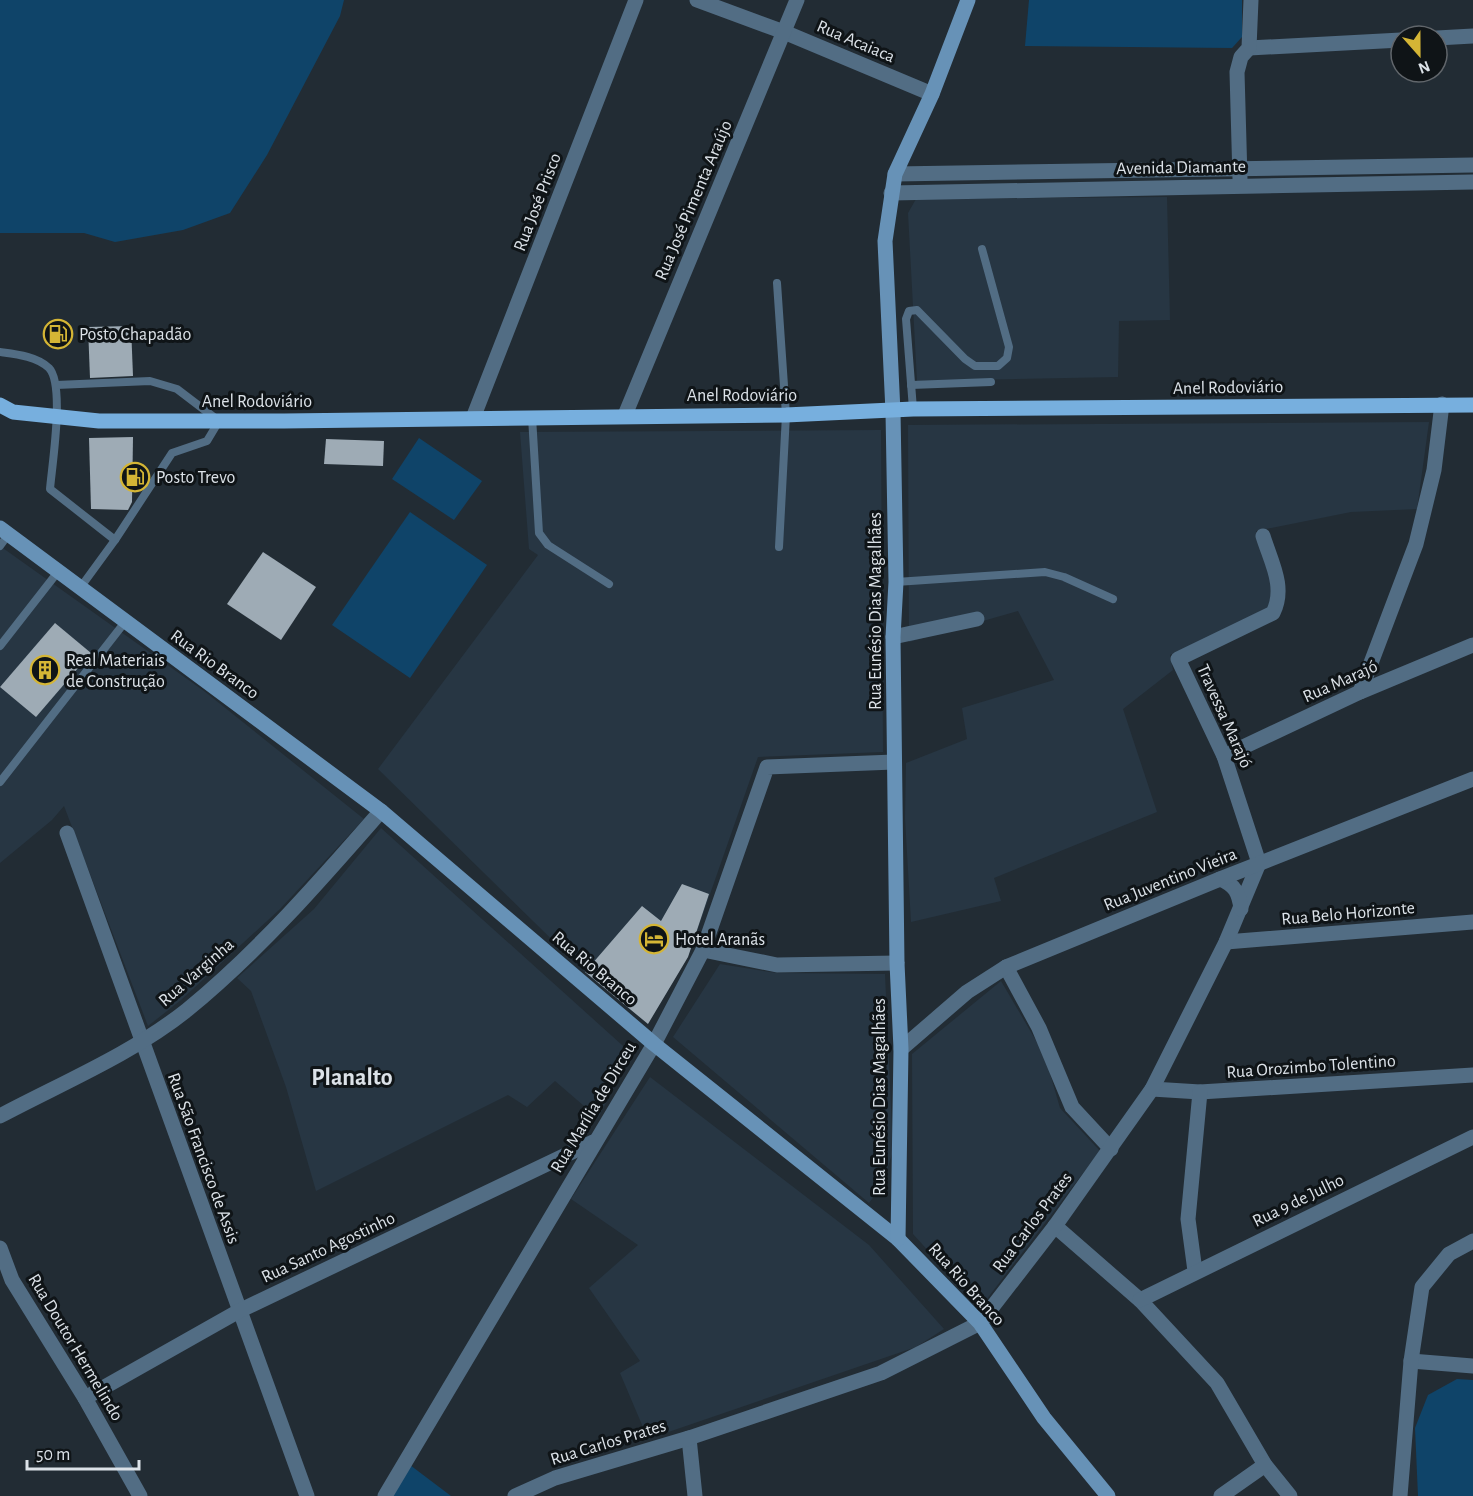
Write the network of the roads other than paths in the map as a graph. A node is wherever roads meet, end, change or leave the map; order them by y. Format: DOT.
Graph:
graph roads {
  1 [pos="636,0"];
  2 [pos="697,0"];
  3 [pos="797,0"];
  4 [pos="968,0"];
  5 [pos="1251,0"];
  6 [pos="784,32"];
  7 [pos="1473,36"];
  8 [pos="1449,37"];
  9 [pos="1389,41"];
  10 [pos="1249,48"];
  11 [pos="932,94"];
  12 [pos="1473,165"];
  13 [pos="895,174"];
  14 [pos="1240,178"];
  15 [pos="1473,182"];
  16 [pos="891,193"];
  17 [pos="982,249"];
  18 [pos="777,283"];
  19 [pos="0,352"];
  20 [pos="991,382"];
  21 [pos="56,385"];
  22 [pos="911,385"];
  23 [pos="1442,404"];
  24 [pos="1473,405"];
  25 [pos="913,410"];
  26 [pos="4,411"];
  27 [pos="893,411"];
  28 [pos="56,415"];
  29 [pos="625,415"];
  30 [pos="786,415"];
  31 [pos="532,417"];
  32 [pos="472,418"];
  33 [pos="219,421"];
  34 [pos="3,536"];
  35 [pos="1263,536"];
  36 [pos="115,540"];
  37 [pos="778,547"];
  38 [pos="57,573"];
  39 [pos="896,582"];
  40 [pos="609,584"];
  41 [pos="79,589"];
  42 [pos="1113,599"];
  43 [pos="977,619"];
  44 [pos="125,622"];
  45 [pos="892,637"];
  46 [pos="1473,645"];
  47 [pos="0,646"];
  48 [pos="1360,692"];
  49 [pos="1224,756"];
  50 [pos="894,762"];
  51 [pos="1473,779"];
  52 [pos="0,782"];
  53 [pos="381,811"];
  54 [pos="67,833"];
  55 [pos="1259,863"];
  56 [pos="1220,879"];
  57 [pos="1240,909"];
  58 [pos="1473,922"];
  59 [pos="1226,942"];
  60 [pos="703,950"];
  61 [pos="897,963"];
  62 [pos="1006,967"];
  63 [pos="141,1041"];
  64 [pos="654,1044"];
  65 [pos="901,1049"];
  66 [pos="1473,1075"];
  67 [pos="1152,1089"];
  68 [pos="1200,1092"];
  69 [pos="0,1116"];
  70 [pos="1473,1137"];
  71 [pos="593,1142"];
  72 [pos="1111,1149"];
  73 [pos="1055,1226"];
  74 [pos="898,1239"];
  75 [pos="1473,1241"];
  76 [pos="0,1248"];
  77 [pos="1195,1271"];
  78 [pos="1140,1300"];
  79 [pos="239,1311"];
  80 [pos="980,1323"];
  81 [pos="1411,1361"];
  82 [pos="1473,1366"];
  83 [pos="85,1398"];
  84 [pos="689,1438"];
  85 [pos="1265,1465"];
  86 [pos="140,1496"];
  87 [pos="306,1496"];
  88 [pos="385,1496"];
  89 [pos="515,1496"];
  90 [pos="695,1496"];
  91 [pos="1108,1496"];
  92 [pos="1221,1496"];
  93 [pos="1290,1496"];
  94 [pos="1400,1496"];
  1 -- 32 [label="street, Rua José Prisco"];
  2 -- 6 [label="street, Rua Acaiaca"];
  3 -- 6 [label="street, Rua José Pimenta Araújo"];
  4 -- 11 [label="main road, Rua Eunésio Dias Magalhães"];
  5 -- 10 [label="street"];
  6 -- 11 [label="street, Rua Acaiaca"];
  6 -- 29 [label="street, Rua José Pimenta Araújo"];
  7 -- 8 [label="street"];
  9 -- 10 [label="street"];
  10 -- 14 [label="street"];
  11 -- 13 [label="main road, Rua Eunésio Dias Magalhães"];
  12 -- 14 [label="street, Avenida Diamante"];
  13 -- 14 [label="street, Avenida Diamante"];
  13 -- 16 [label="main road, Rua Eunésio Dias Magalhães"];
  14 -- 15 [label="street, Avenida Diamante"];
  14 -- 16 [label="street, Avenida Diamante"];
  16 -- 27 [label="main road, Rua Eunésio Dias Magalhães"];
  17 -- 22 [label="lane"];
  18 -- 30 [label="lane"];
  19 -- 21 [label="lane"];
  20 -- 22 [label="lane"];
  21 -- 28 [label="lane"];
  21 -- 33 [label="lane"];
  22 -- 25 [label="lane"];
  23 -- 24 [label="main road, Anel Rodoviário"];
  23 -- 25 [label="main road, Anel Rodoviário"];
  23 -- 48 [label="street"];
  25 -- 27 [label="main road, Anel Rodoviário"];
  26 -- 28 [label="main road, Anel Rodoviário"];
  27 -- 30 [label="main road, Anel Rodoviário"];
  27 -- 39 [label="main road, Rua Eunésio Dias Magalhães"];
  28 -- 33 [label="main road, Anel Rodoviário"];
  28 -- 36 [label="lane"];
  29 -- 30 [label="main road, Anel Rodoviário"];
  29 -- 31 [label="main road, Anel Rodoviário"];
  30 -- 37 [label="lane"];
  31 -- 32 [label="main road, Anel Rodoviário"];
  31 -- 40 [label="lane"];
  32 -- 33 [label="main road, Anel Rodoviário"];
  33 -- 36 [label="lane"];
  34 -- 38 [label="main road, Rua Rio Branco"];
  35 -- 49 [label="street, Travessa Marajó"];
  36 -- 41 [label="lane"];
  38 -- 41 [label="main road, Rua Rio Branco"];
  38 -- 47 [label="lane"];
  39 -- 42 [label="lane"];
  39 -- 45 [label="main road, Rua Eunésio Dias Magalhães"];
  41 -- 44 [label="main road, Rua Rio Branco"];
  43 -- 45 [label="street"];
  44 -- 52 [label="lane"];
  44 -- 53 [label="main road, Rua Rio Branco"];
  45 -- 50 [label="main road, Rua Eunésio Dias Magalhães"];
  46 -- 48 [label="street, Rua Marajó"];
  48 -- 49 [label="street, Rua Marajó"];
  49 -- 55 [label="street, Travessa Marajó"];
  50 -- 60 [label="street, Rua Marília de Dirceu"];
  50 -- 61 [label="main road, Rua Eunésio Dias Magalhães"];
  51 -- 55 [label="street, Rua Juventino Vieira"];
  53 -- 63 [label="street, Rua Varginha"];
  53 -- 64 [label="main road, Rua Rio Branco"];
  54 -- 63 [label="street, Rua São Francisco de Assis"];
  55 -- 56 [label="street, Rua Juventino Vieira"];
  55 -- 57 [label="street, Rua Carlos Prates"];
  56 -- 57 [label="street"];
  56 -- 62 [label="street, Rua Juventino Vieira"];
  57 -- 59 [label="street, Rua Carlos Prates"];
  58 -- 59 [label="street, Rua Belo Horizonte"];
  59 -- 67 [label="street, Rua Carlos Prates"];
  60 -- 61 [label="street"];
  60 -- 64 [label="street, Rua Marília de Dirceu"];
  61 -- 65 [label="main road, Rua Eunésio Dias Magalhães"];
  62 -- 65 [label="street, Rua Juventino Vieira"];
  62 -- 72 [label="street"];
  63 -- 69 [label="street, Rua Varginha"];
  63 -- 79 [label="street, Rua São Francisco de Assis"];
  64 -- 71 [label="street, Rua Marília de Dirceu"];
  64 -- 74 [label="main road, Rua Rio Branco"];
  65 -- 74 [label="main road, Rua Eunésio Dias Magalhães"];
  66 -- 68 [label="street, Rua Orozimbo Tolentino"];
  67 -- 68 [label="street, Rua Orozimbo Tolentino"];
  67 -- 72 [label="street, Rua Carlos Prates"];
  68 -- 77 [label="street"];
  70 -- 77 [label="street, Rua 9 de Julho"];
  71 -- 79 [label="street, Rua Santo Agostinho"];
  71 -- 88 [label="street, Rua Marília de Dirceu"];
  72 -- 73 [label="street, Rua Carlos Prates"];
  73 -- 78 [label="street"];
  73 -- 80 [label="street, Rua Carlos Prates"];
  74 -- 80 [label="main road, Rua Rio Branco"];
  75 -- 81 [label="street"];
  76 -- 83 [label="street, Rua Doutor Hermelindo"];
  77 -- 78 [label="street, Rua 9 de Julho"];
  78 -- 85 [label="street"];
  79 -- 83 [label="street, Rua Santo Agostinho"];
  79 -- 87 [label="street, Rua São Francisco de Assis"];
  80 -- 84 [label="street, Rua Carlos Prates"];
  80 -- 91 [label="main road, Rua Rio Branco"];
  81 -- 82 [label="street"];
  81 -- 94 [label="street"];
  83 -- 86 [label="street, Rua Doutor Hermelindo"];
  84 -- 89 [label="street, Rua Carlos Prates"];
  84 -- 90 [label="street"];
  85 -- 92 [label="street"];
  85 -- 93 [label="street"];
}
